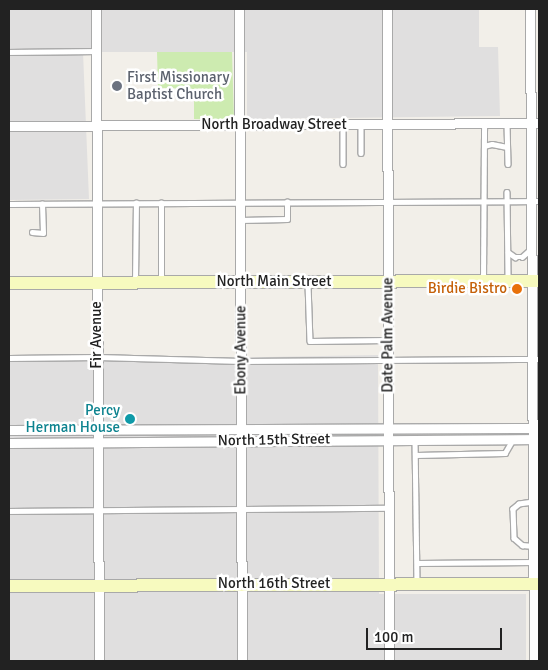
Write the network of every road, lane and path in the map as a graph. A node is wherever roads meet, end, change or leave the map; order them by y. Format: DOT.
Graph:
graph roads {
  1 [pos="96,9"];
  2 [pos="239,9"];
  3 [pos="387,9"];
  4 [pos="530,9"];
  5 [pos="96,51"];
  6 [pos="9,52"];
  7 [pos="535,53"];
  8 [pos="507,123"];
  9 [pos="535,123"];
  10 [pos="484,124"];
  11 [pos="343,125"];
  12 [pos="361,125"];
  13 [pos="388,125"];
  14 [pos="9,126"];
  15 [pos="96,126"];
  16 [pos="240,126"];
  17 [pos="484,146"];
  18 [pos="508,147"];
  19 [pos="361,152"];
  20 [pos="343,164"];
  21 [pos="508,164"];
  22 [pos="507,192"];
  23 [pos="535,201"];
  24 [pos="240,202"];
  25 [pos="287,202"];
  26 [pos="483,202"];
  27 [pos="507,202"];
  28 [pos="136,203"];
  29 [pos="162,203"];
  30 [pos="388,203"];
  31 [pos="9,204"];
  32 [pos="42,204"];
  33 [pos="97,204"];
  34 [pos="240,220"];
  35 [pos="32,232"];
  36 [pos="532,248"];
  37 [pos="508,252"];
  38 [pos="483,281"];
  39 [pos="508,281"];
  40 [pos="536,281"];
  41 [pos="240,282"];
  42 [pos="308,282"];
  43 [pos="388,282"];
  44 [pos="97,283"];
  45 [pos="135,283"];
  46 [pos="161,283"];
  47 [pos="9,284"];
  48 [pos="388,340"];
  49 [pos="98,357"];
  50 [pos="9,358"];
  51 [pos="388,359"];
  52 [pos="536,359"];
  53 [pos="241,361"];
  54 [pos="242,428"];
  55 [pos="388,428"];
  56 [pos="536,428"];
  57 [pos="9,430"];
  58 [pos="98,430"];
  59 [pos="388,439"];
  60 [pos="415,439"];
  61 [pos="513,439"];
  62 [pos="536,439"];
  63 [pos="242,440"];
  64 [pos="98,442"];
  65 [pos="9,443"];
  66 [pos="416,455"];
  67 [pos="533,502"];
  68 [pos="242,508"];
  69 [pos="388,508"];
  70 [pos="9,511"];
  71 [pos="98,512"];
  72 [pos="533,546"];
  73 [pos="417,562"];
  74 [pos="533,562"];
  75 [pos="242,584"];
  76 [pos="388,584"];
  77 [pos="417,584"];
  78 [pos="536,584"];
  79 [pos="9,586"];
  80 [pos="99,586"];
  81 [pos="99,661"];
  82 [pos="242,661"];
  83 [pos="389,661"];
  84 [pos="534,661"];
  1 -- 5 [label="street, Fir Avenue"];
  2 -- 16 [label="street, Ebony Avenue"];
  3 -- 13 [label="street, Date Palm Avenue"];
  4 -- 7 [label="street"];
  5 -- 6 [label="lane"];
  5 -- 15 [label="street, Fir Avenue"];
  7 -- 9 [label="street"];
  8 -- 9 [label="street, North Broadway Street"];
  8 -- 10 [label="street, North Broadway Street"];
  8 -- 18 [label="lane"];
  9 -- 23 [label="street"];
  10 -- 13 [label="street, North Broadway Street"];
  10 -- 17 [label="lane"];
  11 -- 12 [label="street, North Broadway Street"];
  11 -- 16 [label="street, North Broadway Street"];
  11 -- 20 [label="lane"];
  12 -- 13 [label="street, North Broadway Street"];
  12 -- 19 [label="lane"];
  13 -- 30 [label="street, Date Palm Avenue"];
  14 -- 15 [label="street, North Broadway Street"];
  15 -- 16 [label="street, North Broadway Street"];
  15 -- 33 [label="street, Fir Avenue"];
  16 -- 24 [label="street, Ebony Avenue"];
  17 -- 18 [label="lane"];
  17 -- 26 [label="lane"];
  18 -- 21 [label="lane"];
  22 -- 27 [label="lane"];
  23 -- 27 [label="lane"];
  23 -- 36 [label="street"];
  24 -- 25 [label="lane"];
  24 -- 29 [label="lane"];
  24 -- 34 [label="street, Ebony Avenue"];
  25 -- 30 [label="lane"];
  25 -- 34 [label="lane"];
  26 -- 27 [label="lane"];
  26 -- 30 [label="lane"];
  26 -- 38 [label="lane"];
  27 -- 37 [label="lane"];
  28 -- 29 [label="lane"];
  28 -- 33 [label="lane"];
  28 -- 45 [label="lane"];
  29 -- 46 [label="lane"];
  30 -- 43 [label="street, Date Palm Avenue"];
  31 -- 32 [label="lane"];
  32 -- 33 [label="lane"];
  32 -- 35 [label="lane"];
  33 -- 44 [label="street, Fir Avenue"];
  34 -- 41 [label="street, Ebony Avenue"];
  36 -- 37 [label="lane"];
  36 -- 40 [label="street"];
  37 -- 39 [label="lane"];
  38 -- 39 [label="street, North Main Street"];
  38 -- 43 [label="street, North Main Street"];
  39 -- 40 [label="street, North Main Street"];
  40 -- 52 [label="street"];
  41 -- 42 [label="street, North Main Street"];
  41 -- 46 [label="street, North Main Street"];
  41 -- 53 [label="street, Ebony Avenue"];
  42 -- 43 [label="street, North Main Street"];
  42 -- 48 [label="lane"];
  43 -- 48 [label="street, Date Palm Avenue"];
  44 -- 45 [label="street, North Main Street"];
  44 -- 47 [label="street, North Main Street"];
  44 -- 49 [label="street, Fir Avenue"];
  45 -- 46 [label="street, North Main Street"];
  48 -- 51 [label="street, Date Palm Avenue"];
  49 -- 50 [label="lane"];
  49 -- 53 [label="lane"];
  49 -- 58 [label="street, Fir Avenue"];
  51 -- 52 [label="lane"];
  51 -- 53 [label="lane"];
  51 -- 55 [label="street, Date Palm Avenue"];
  52 -- 56 [label="street"];
  53 -- 54 [label="street, Ebony Avenue"];
  54 -- 55 [label="street, North 15th Street"];
  54 -- 58 [label="street, North 15th Street"];
  54 -- 63 [label="street, Ebony Avenue"];
  55 -- 56 [label="street, North 15th Street"];
  55 -- 59 [label="street, Date Palm Avenue"];
  56 -- 62 [label="street"];
  57 -- 58 [label="street, North 15th Street"];
  58 -- 64 [label="street, Fir Avenue"];
  59 -- 60 [label="street, North 15th Street"];
  59 -- 63 [label="street, North 15th Street"];
  59 -- 69 [label="street, Date Palm Avenue"];
  60 -- 61 [label="street, North 15th Street"];
  60 -- 66 [label="lane"];
  61 -- 62 [label="street, North 15th Street"];
  61 -- 66 [label="lane"];
  62 -- 67 [label="street"];
  63 -- 64 [label="street, North 15th Street"];
  63 -- 68 [label="street, Ebony Avenue"];
  64 -- 65 [label="street, North 15th Street"];
  64 -- 71 [label="street, Fir Avenue"];
  66 -- 73 [label="lane"];
  67 -- 72 [label="street"];
  67 -- 72 [label="lane"];
  68 -- 69 [label="lane"];
  68 -- 71 [label="lane"];
  68 -- 75 [label="street, Ebony Avenue"];
  69 -- 76 [label="street, Date Palm Avenue"];
  70 -- 71 [label="lane"];
  71 -- 80 [label="street, Fir Avenue"];
  72 -- 74 [label="street"];
  73 -- 74 [label="lane"];
  73 -- 77 [label="lane"];
  74 -- 78 [label="street"];
  75 -- 76 [label="street, North 16th Street"];
  75 -- 80 [label="street, North 16th Street"];
  75 -- 82 [label="street, Ebony Avenue"];
  76 -- 77 [label="street, North 16th Street"];
  76 -- 83 [label="street, Date Palm Avenue"];
  77 -- 78 [label="street, North 16th Street"];
  78 -- 84 [label="street"];
  79 -- 80 [label="street, North 16th Street"];
  80 -- 81 [label="street, Fir Avenue"];
}
